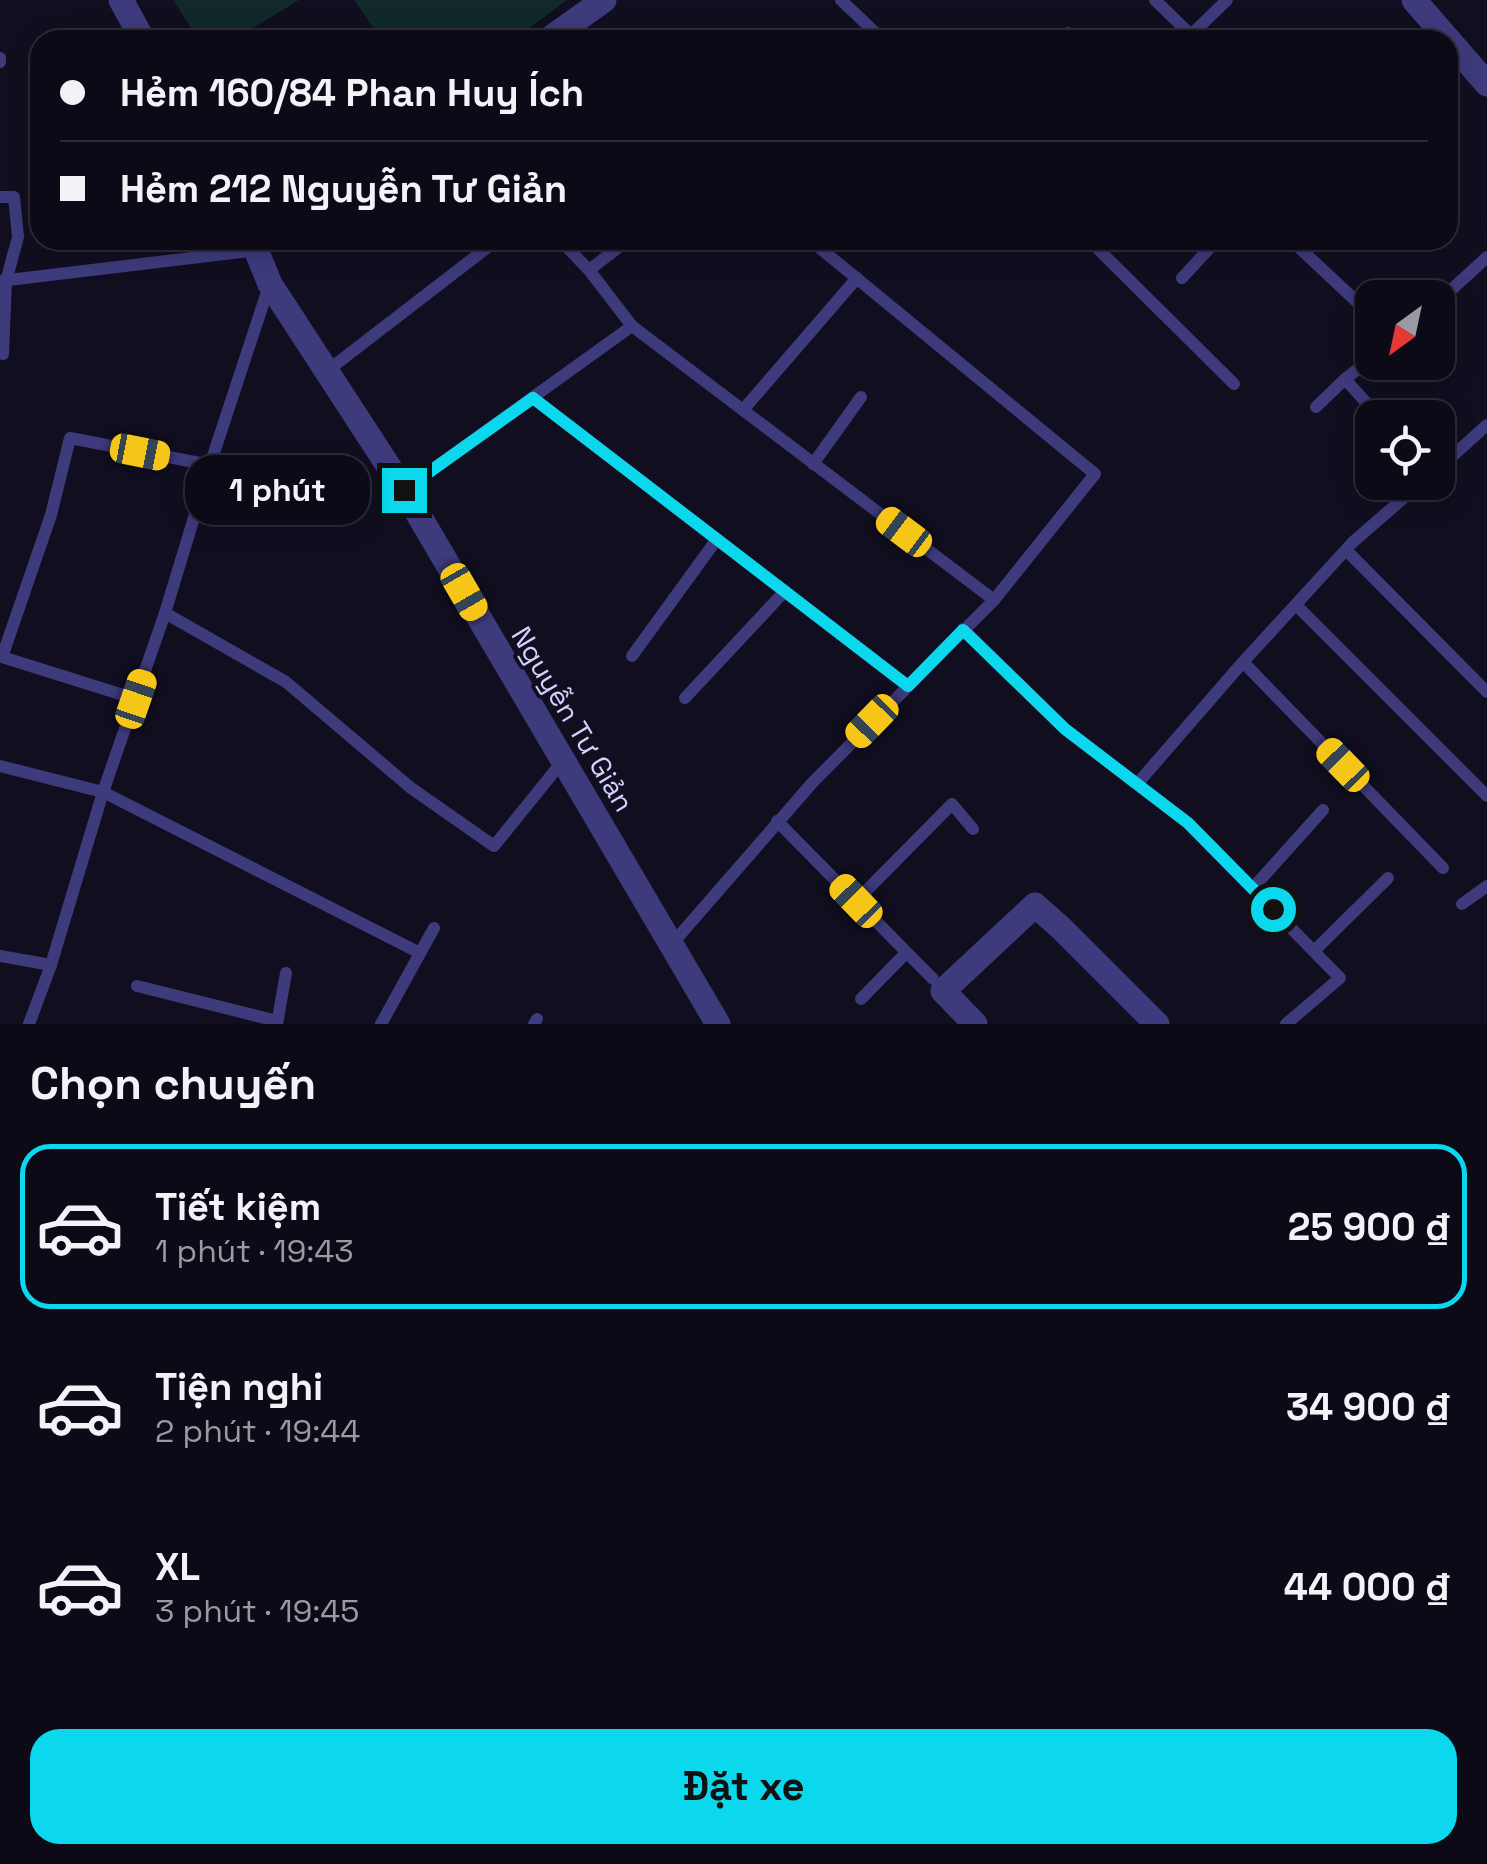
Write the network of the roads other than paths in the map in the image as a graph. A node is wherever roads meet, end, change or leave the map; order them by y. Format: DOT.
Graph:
graph roads {
  1 [pos="121,0"];
  2 [pos="604,0"];
  3 [pos="841,0"];
  4 [pos="1155,0"];
  5 [pos="1226,0"];
  6 [pos="1414,0"];
  7 [pos="138,30"];
  8 [pos="562,30"];
  9 [pos="872,30"];
  10 [pos="1186,30"];
  11 [pos="1196,30"];
  12 [pos="1440,30"];
  13 [pos="1458,51"];
  14 [pos="1487,84"];
  15 [pos="0,197"];
  16 [pos="213,250"];
  17 [pos="263,250"];
  18 [pos="484,250"];
  19 [pos="570,250"];
  20 [pos="615,250"];
  21 [pos="822,250"];
  22 [pos="1099,250"];
  23 [pos="1208,250"];
  24 [pos="1302,250"];
  25 [pos="1487,257"];
  26 [pos="589,270"];
  27 [pos="857,278"];
  28 [pos="1182,278"];
  29 [pos="3,281"];
  30 [pos="270,284"];
  31 [pos="1455,286"];
  32 [pos="1355,300"];
  33 [pos="632,326"];
  34 [pos="4,354"];
  35 [pos="1355,371"];
  36 [pos="327,372"];
  37 [pos="1344,379"];
  38 [pos="1234,384"];
  39 [pos="533,398"];
  40 [pos="861,398"];
  41 [pos="1363,400"];
  42 [pos="1316,407"];
  43 [pos="743,410"];
  44 [pos="1487,425"];
  45 [pos="1455,454"];
  46 [pos="814,464"];
  47 [pos="210,465"];
  48 [pos="404,490"];
  49 [pos="1402,500"];
  50 [pos="717,540"];
  51 [pos="1346,550"];
  52 [pos="784,591"];
  53 [pos="994,600"];
  54 [pos="1297,606"];
  55 [pos="165,613"];
  56 [pos="963,630"];
  57 [pos="632,656"];
  58 [pos="2,657"];
  59 [pos="1242,662"];
  60 [pos="908,686"];
  61 [pos="1487,692"];
  62 [pos="685,698"];
  63 [pos="136,699"];
  64 [pos="562,762"];
  65 [pos="0,766"];
  66 [pos="1138,784"];
  67 [pos="103,792"];
  68 [pos="1487,796"];
  69 [pos="1324,810"];
  70 [pos="777,821"];
  71 [pos="974,829"];
  72 [pos="1443,868"];
  73 [pos="1388,878"];
  74 [pos="1487,886"];
  75 [pos="1252,888"];
  76 [pos="856,901"];
  77 [pos="1462,904"];
  78 [pos="434,928"];
  79 [pos="672,944"];
  80 [pos="1314,951"];
  81 [pos="420,953"];
  82 [pos="906,953"];
  83 [pos="0,956"];
  84 [pos="51,964"];
  85 [pos="286,973"];
  86 [pos="933,980"];
  87 [pos="137,986"];
  88 [pos="861,999"];
  89 [pos="277,1022"];
  90 [pos="30,1024"];
  91 [pos="381,1024"];
  92 [pos="718,1024"];
  93 [pos="975,1024"];
  94 [pos="1157,1024"];
  95 [pos="1286,1024"];
  1 -- 7 [label="street"];
  2 -- 8 [label="street"];
  3 -- 9 [label="lane"];
  4 -- 10 [label="lane"];
  5 -- 11 [label="lane"];
  6 -- 12 [label="street"];
  13 -- 14 [label="street"];
  15 -- 29 [label="lane"];
  16 -- 29 [label="lane"];
  17 -- 30 [label="street, Nguyễn Tư Giản"];
  18 -- 36 [label="lane"];
  19 -- 26 [label="lane"];
  20 -- 26 [label="lane"];
  21 -- 27 [label="lane"];
  22 -- 38 [label="lane"];
  23 -- 28 [label="lane"];
  24 -- 32 [label="lane"];
  25 -- 31 [label="lane"];
  26 -- 33 [label="lane"];
  27 -- 43 [label="lane"];
  27 -- 53 [label="lane"];
  29 -- 34 [label="lane"];
  30 -- 36 [label="street, Nguyễn Tư Giản"];
  30 -- 47 [label="lane"];
  33 -- 39 [label="lane"];
  33 -- 43 [label="lane"];
  35 -- 37 [label="lane"];
  36 -- 48 [label="street, Nguyễn Tư Giản"];
  37 -- 41 [label="lane"];
  37 -- 42 [label="lane"];
  39 -- 48 [label="lane"];
  39 -- 50 [label="lane"];
  40 -- 46 [label="lane"];
  43 -- 46 [label="lane"];
  44 -- 45 [label="lane"];
  46 -- 53 [label="lane"];
  47 -- 55 [label="lane"];
  47 -- 58 [label="lane"];
  48 -- 64 [label="street, Nguyễn Tư Giản"];
  49 -- 51 [label="lane"];
  50 -- 52 [label="lane"];
  50 -- 57 [label="lane"];
  51 -- 54 [label="lane"];
  51 -- 61 [label="lane"];
  52 -- 60 [label="lane"];
  52 -- 62 [label="lane"];
  53 -- 56 [label="lane"];
  54 -- 59 [label="lane"];
  54 -- 68 [label="lane"];
  55 -- 63 [label="lane"];
  55 -- 64 [label="lane"];
  56 -- 60 [label="lane"];
  56 -- 66 [label="lane"];
  58 -- 63 [label="lane"];
  59 -- 66 [label="lane"];
  59 -- 72 [label="lane"];
  60 -- 70 [label="lane"];
  63 -- 67 [label="lane"];
  64 -- 79 [label="street, Nguyễn Tư Giản"];
  65 -- 67 [label="lane"];
  66 -- 75 [label="lane"];
  67 -- 81 [label="lane"];
  67 -- 84 [label="lane"];
  69 -- 75 [label="lane"];
  70 -- 76 [label="lane"];
  70 -- 79 [label="lane"];
  71 -- 76 [label="lane"];
  73 -- 80 [label="lane"];
  74 -- 77 [label="lane"];
  75 -- 80 [label="lane"];
  76 -- 82 [label="lane"];
  78 -- 81 [label="lane"];
  79 -- 92 [label="street, Nguyễn Tư Giản"];
  80 -- 95 [label="lane"];
  81 -- 91 [label="lane"];
  82 -- 86 [label="lane"];
  82 -- 88 [label="lane"];
  83 -- 84 [label="lane"];
  84 -- 90 [label="lane"];
  85 -- 89 [label="lane"];
  87 -- 89 [label="lane"];
  93 -- 94 [label="street"];
}
